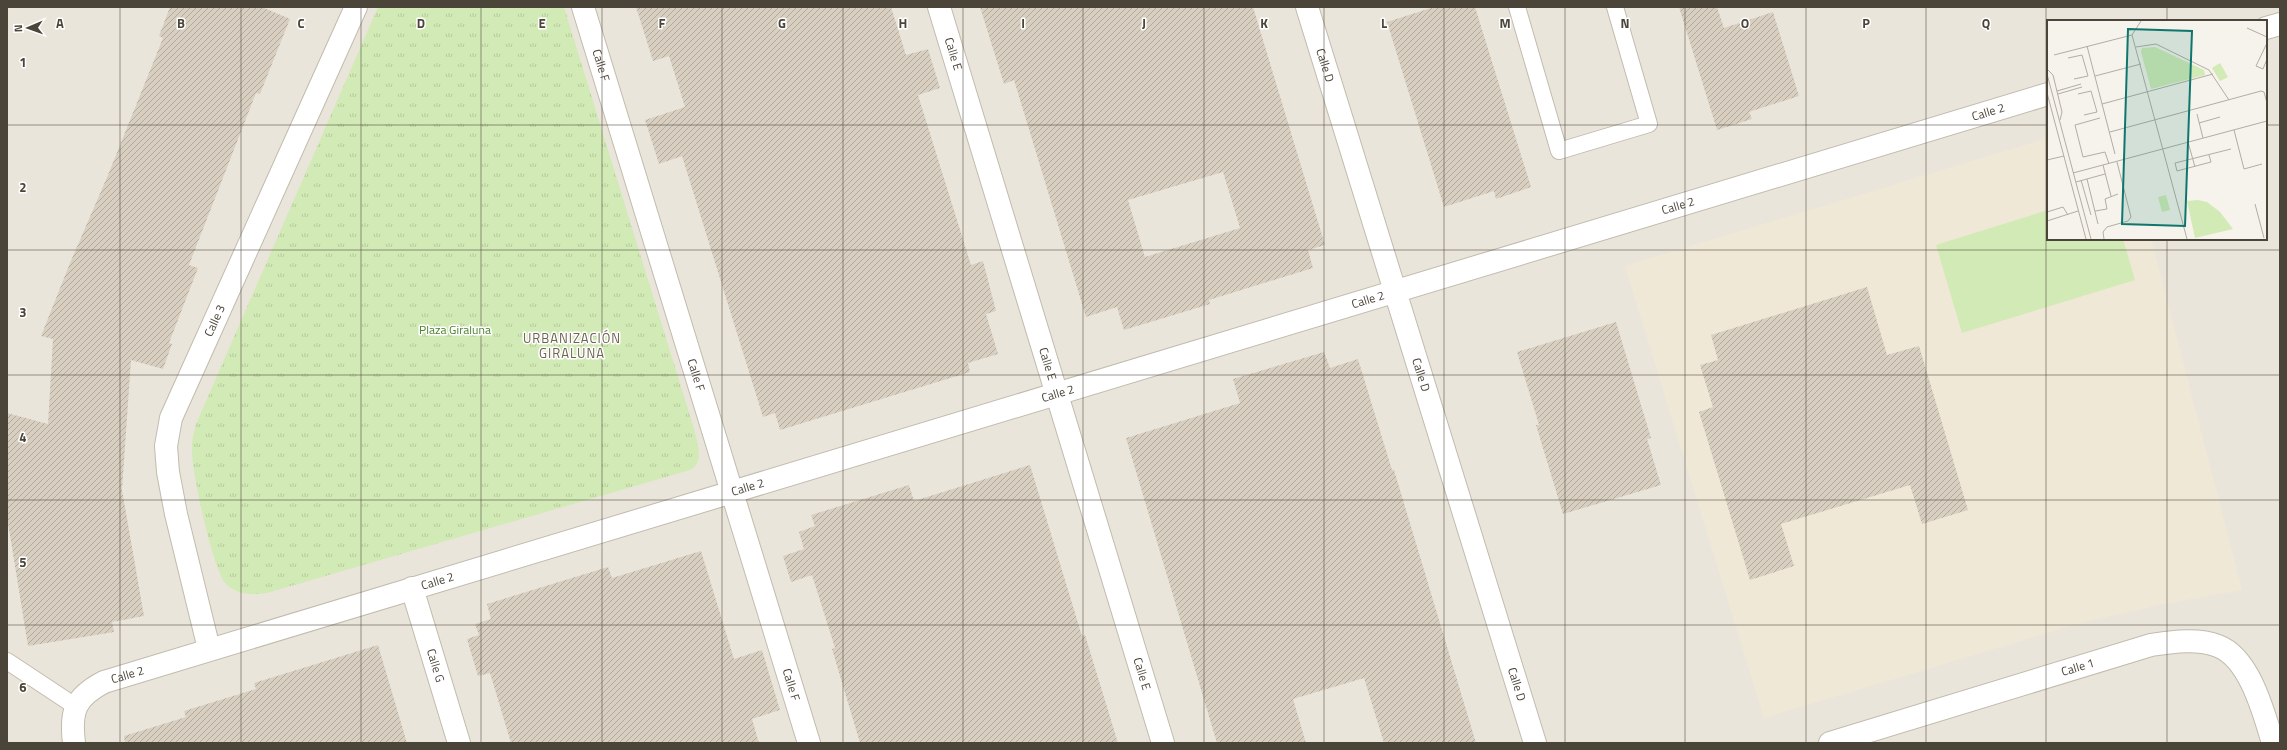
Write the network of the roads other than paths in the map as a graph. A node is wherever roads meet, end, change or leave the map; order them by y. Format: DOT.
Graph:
graph roads {
  1 [pos="356,7"];
  2 [pos="583,7"];
  3 [pos="939,7"];
  4 [pos="1308,7"];
  5 [pos="1517,7"];
  6 [pos="1615,7"];
  7 [pos="2280,24"];
  8 [pos="2267,28"];
  9 [pos="2047,94"];
  10 [pos="1395,291"];
  11 [pos="1057,393"];
  12 [pos="732,492"];
  13 [pos="412,588"];
  14 [pos="209,649"];
  15 [pos="7,661"];
  16 [pos="76,706"];
  17 [pos="74,743"];
  18 [pos="459,743"];
  19 [pos="809,743"];
  20 [pos="1163,743"];
  21 [pos="1535,743"];
  22 [pos="1830,743"];
  23 [pos="2273,743"];
  1 -- 14 [label="street, Calle 3"];
  2 -- 12 [label="street, Calle F"];
  3 -- 11 [label="street, Calle E"];
  4 -- 10 [label="street, Calle D"];
  5 -- 6 [label="lane"];
  7 -- 8 [label="street"];
  9 -- 10 [label="street, Calle 2"];
  10 -- 11 [label="street, Calle 2"];
  10 -- 21 [label="street, Calle D"];
  11 -- 12 [label="street, Calle 2"];
  11 -- 20 [label="street, Calle E"];
  12 -- 13 [label="street, Calle 2"];
  12 -- 19 [label="street, Calle F"];
  13 -- 14 [label="street, Calle 2"];
  13 -- 18 [label="street, Calle G"];
  14 -- 16 [label="street, Calle 2"];
  15 -- 16 [label="lane"];
  16 -- 17 [label="street"];
  22 -- 23 [label="street, Calle 1"];
}
